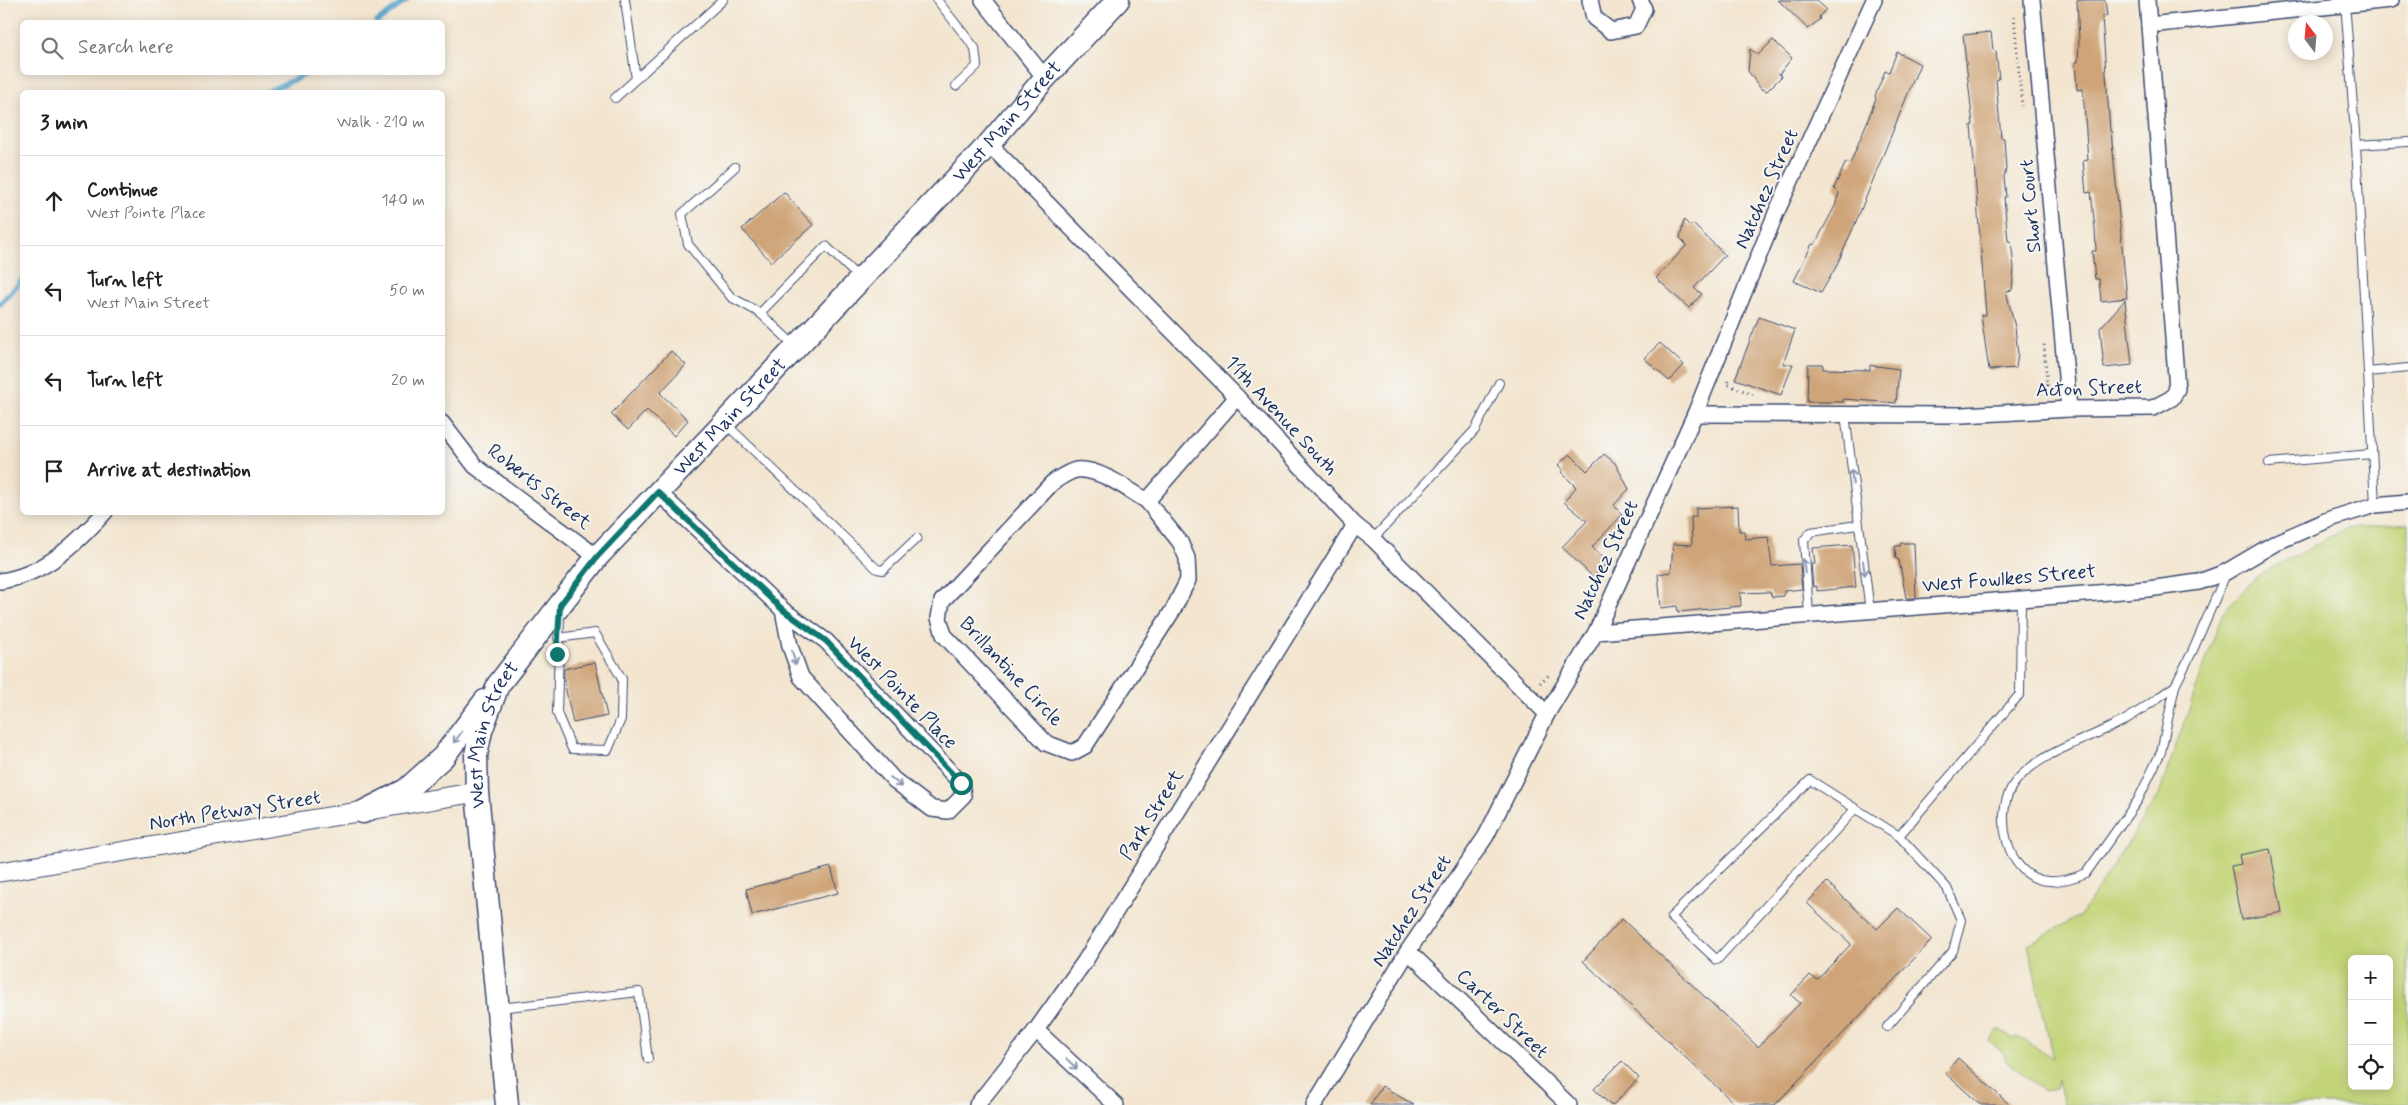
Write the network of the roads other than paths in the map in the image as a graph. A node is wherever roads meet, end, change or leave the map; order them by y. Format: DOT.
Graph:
graph roads {
  1 [pos="625,0"];
  2 [pos="723,0"];
  3 [pos="937,0"];
  4 [pos="983,0"];
  5 [pos="1118,0"];
  6 [pos="1590,0"];
  7 [pos="1640,0"];
  8 [pos="1874,0"];
  9 [pos="2032,0"];
  10 [pos="2147,0"];
  11 [pos="2391,0"];
  12 [pos="2345,3"];
  13 [pos="2286,6"];
  14 [pos="2149,25"];
  15 [pos="1045,78"];
  16 [pos="636,79"];
  17 [pos="956,86"];
  18 [pos="615,98"];
  19 [pos="2408,142"];
  20 [pos="989,144"];
  21 [pos="2356,145"];
  22 [pos="735,167"];
  23 [pos="860,279"];
  24 [pos="760,313"];
  25 [pos="796,347"];
  26 [pos="2408,368"];
  27 [pos="2368,372"];
  28 [pos="1498,383"];
  29 [pos="1237,397"];
  30 [pos="2069,408"];
  31 [pos="1695,414"];
  32 [pos="1845,414"];
  33 [pos="724,422"];
  34 [pos="445,427"];
  35 [pos="2372,454"];
  36 [pos="2268,463"];
  37 [pos="658,492"];
  38 [pos="1147,501"];
  39 [pos="2408,502"];
  40 [pos="2374,505"];
  41 [pos="102,515"];
  42 [pos="1355,525"];
  43 [pos="1857,525"];
  44 [pos="916,538"];
  45 [pos="1373,539"];
  46 [pos="597,557"];
  47 [pos="2226,572"];
  48 [pos="0,581"];
  49 [pos="2021,598"];
  50 [pos="560,605"];
  51 [pos="783,610"];
  52 [pos="1870,611"];
  53 [pos="1809,615"];
  54 [pos="1596,632"];
  55 [pos="558,638"];
  56 [pos="498,685"];
  57 [pos="2175,686"];
  58 [pos="1547,714"];
  59 [pos="477,792"];
  60 [pos="1855,809"];
  61 [pos="364,812"];
  62 [pos="1898,836"];
  63 [pos="0,872"];
  64 [pos="1408,951"];
  65 [pos="498,1009"];
  66 [pos="1887,1028"];
  67 [pos="1036,1030"];
  68 [pos="648,1059"];
  69 [pos="507,1105"];
  70 [pos="977,1105"];
  71 [pos="1116,1105"];
  72 [pos="1314,1105"];
  73 [pos="1569,1105"];
  1 -- 16 [label="lane"];
  2 -- 16 [label="lane"];
  3 -- 17 [label="lane"];
  4 -- 15 [label="street"];
  5 -- 15 [label="main road, West Main Street"];
  6 -- 7 [label="street"];
  8 -- 31 [label="street, Natchez Street"];
  9 -- 30 [label="street, Short Court"];
  10 -- 14 [label="street, Acton Street"];
  11 -- 12 [label="street"];
  12 -- 13 [label="street"];
  12 -- 21 [label="lane"];
  13 -- 14 [label="street"];
  14 -- 30 [label="street, Acton Street"];
  15 -- 20 [label="main road, West Main Street"];
  16 -- 18 [label="lane"];
  19 -- 21 [label="lane"];
  20 -- 23 [label="main road, West Main Street"];
  20 -- 29 [label="street, 11th Avenue South"];
  21 -- 27 [label="lane"];
  22 -- 24 [label="lane"];
  23 -- 24 [label="lane"];
  23 -- 25 [label="main road, West Main Street"];
  24 -- 25 [label="lane"];
  25 -- 33 [label="main road, West Main Street"];
  26 -- 27 [label="lane"];
  27 -- 35 [label="lane"];
  28 -- 45 [label="lane"];
  29 -- 38 [label="street"];
  29 -- 42 [label="street, 11th Avenue South"];
  30 -- 32 [label="street, Acton Street"];
  31 -- 32 [label="street, Acton Street"];
  31 -- 54 [label="street, Natchez Street"];
  43 -- 32 [label="lane, one-way"];
  33 -- 37 [label="main road, West Main Street"];
  33 -- 44 [label="lane"];
  34 -- 46 [label="street, Roberts Street"];
  35 -- 36 [label="lane"];
  35 -- 40 [label="lane"];
  37 -- 46 [label="main road, West Main Street"];
  37 -- 51 [label="street, West Pointe Place"];
  38 -- 38 [label="street, Brillantine Circle"];
  39 -- 40 [label="street, West Fowlkes Street"];
  40 -- 47 [label="street, West Fowlkes Street"];
  41 -- 48 [label="street"];
  42 -- 45 [label="street, 11th Avenue South"];
  42 -- 67 [label="street, Park Street"];
  43 -- 52 [label="lane, one-way"];
  53 -- 43 [label="lane, one-way"];
  45 -- 58 [label="street, 11th Avenue South"];
  46 -- 50 [label="main road, West Main Street"];
  47 -- 49 [label="street, West Fowlkes Street"];
  47 -- 57 [label="lane"];
  49 -- 52 [label="street, West Fowlkes Street"];
  49 -- 62 [label="lane"];
  50 -- 55 [label="lane"];
  50 -- 56 [label="main road, West Main Street"];
  51 -- 51 [label="street, West Pointe Place, one-way"];
  52 -- 53 [label="street, West Fowlkes Street"];
  53 -- 54 [label="street, West Fowlkes Street"];
  54 -- 58 [label="street, Natchez Street"];
  55 -- 55 [label="lane"];
  56 -- 59 [label="main road, West Main Street"];
  56 -- 61 [label="main road, one-way"];
  57 -- 57 [label="lane"];
  58 -- 64 [label="street, Natchez Street"];
  59 -- 61 [label="street, North Petway Street"];
  59 -- 65 [label="main road, West Main Street"];
  60 -- 60 [label="lane"];
  60 -- 62 [label="lane"];
  61 -- 63 [label="street, North Petway Street"];
  62 -- 66 [label="lane"];
  64 -- 72 [label="street, Natchez Street"];
  64 -- 73 [label="street, Carter Street"];
  65 -- 68 [label="lane"];
  65 -- 69 [label="main road, West Main Street"];
  67 -- 70 [label="street, Park Street"];
  67 -- 71 [label="street, one-way"];
}
